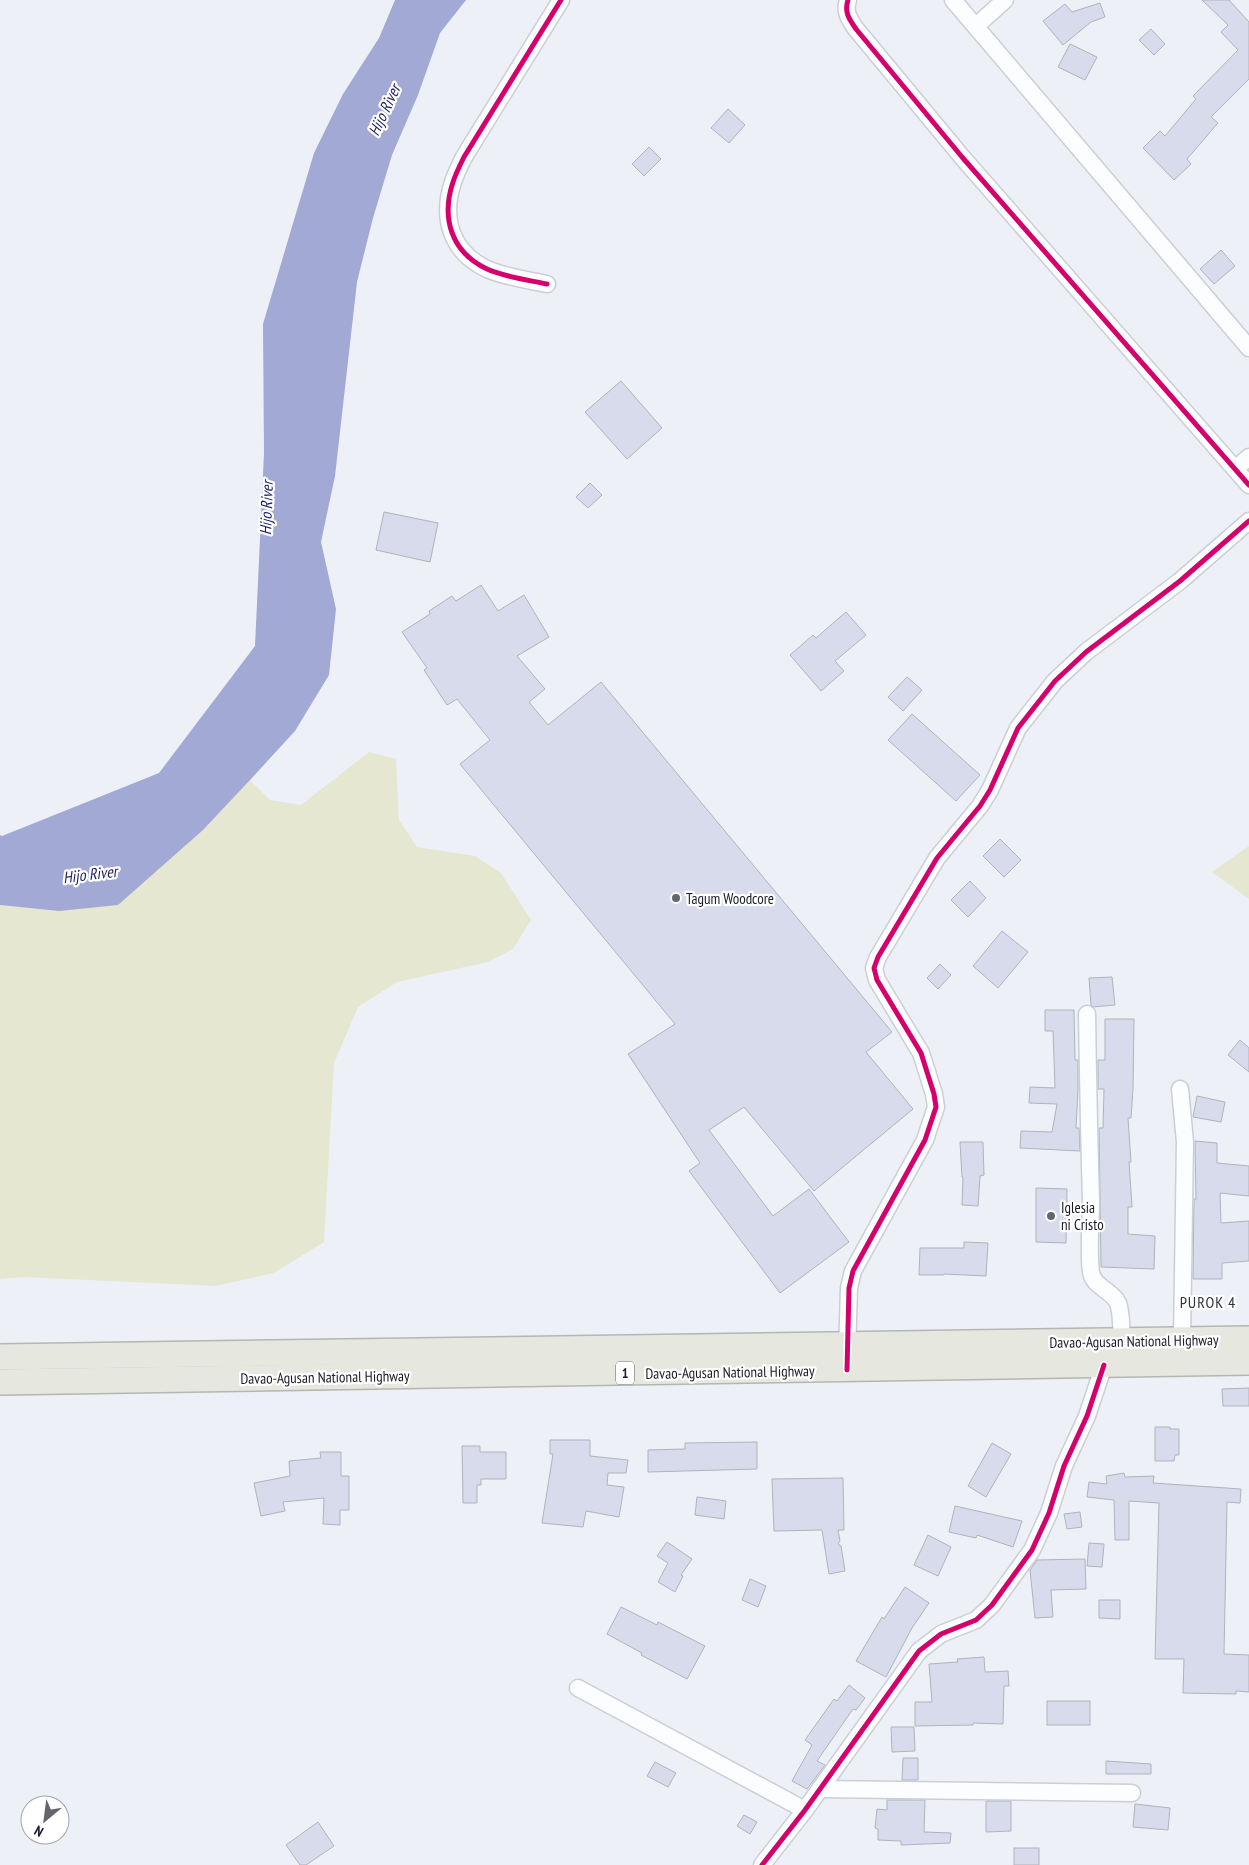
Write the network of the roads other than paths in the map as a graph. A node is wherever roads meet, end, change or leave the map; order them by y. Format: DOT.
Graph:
graph roads {
  1 [pos="561,0"];
  2 [pos="848,0"];
  3 [pos="953,0"];
  4 [pos="1005,0"];
  5 [pos="976,26"];
  6 [pos="547,284"];
  7 [pos="1249,348"];
  8 [pos="1249,457"];
  9 [pos="1235,469"];
  10 [pos="1249,485"];
  11 [pos="1249,521"];
  12 [pos="1087,1014"];
  13 [pos="1180,1089"];
  14 [pos="1249,1338"];
  15 [pos="1182,1340"];
  16 [pos="1122,1341"];
  17 [pos="847,1346"];
  18 [pos="0,1357"];
  19 [pos="1249,1362"];
  20 [pos="1104,1365"];
  21 [pos="847,1370"];
  22 [pos="0,1382"];
  23 [pos="578,1688"];
  24 [pos="820,1789"];
  25 [pos="1132,1793"];
  26 [pos="805,1810"];
  27 [pos="762,1865"];
  1 -- 6 [label="street"];
  2 -- 9 [label="street"];
  3 -- 5 [label="street"];
  4 -- 5 [label="street"];
  5 -- 7 [label="street"];
  8 -- 9 [label="street"];
  9 -- 10 [label="street"];
  11 -- 17 [label="street"];
  12 -- 16 [label="street"];
  13 -- 15 [label="street"];
  14 -- 15 [label="highway, Davao-Agusan National Highway / 1"];
  15 -- 16 [label="highway, Davao-Agusan National Highway / 1"];
  16 -- 17 [label="highway, Davao-Agusan National Highway / 1"];
  17 -- 18 [label="highway, Davao-Agusan National Highway / 1"];
  17 -- 21 [label="street"];
  19 -- 20 [label="highway, Davao-Agusan National Highway / 1"];
  20 -- 21 [label="highway, Davao-Agusan National Highway / 1"];
  20 -- 24 [label="street"];
  21 -- 22 [label="highway, Davao-Agusan National Highway / 1"];
  23 -- 26 [label="street"];
  24 -- 25 [label="street"];
  24 -- 26 [label="street"];
  26 -- 27 [label="street"];
}
